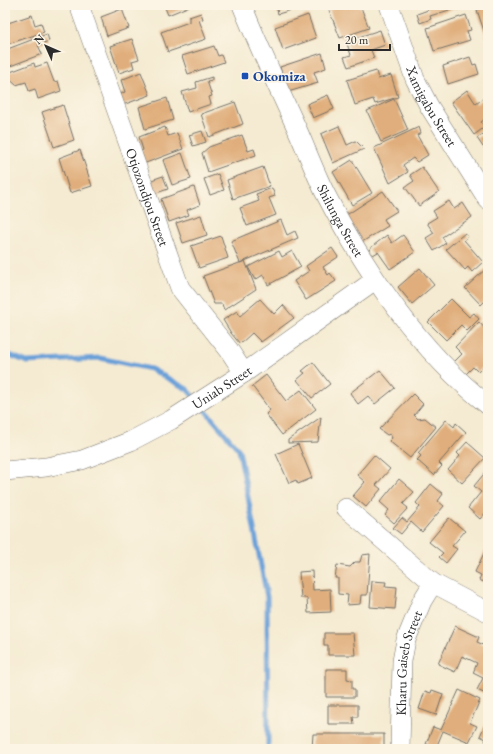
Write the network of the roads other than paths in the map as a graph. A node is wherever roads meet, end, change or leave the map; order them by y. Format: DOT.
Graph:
graph roads {
  1 [pos="79,5"];
  2 [pos="242,5"];
  3 [pos="389,5"];
  4 [pos="488,200"];
  5 [pos="375,280"];
  6 [pos="244,373"];
  7 [pos="488,405"];
  8 [pos="5,471"];
  9 [pos="346,508"];
  10 [pos="433,583"];
  11 [pos="488,612"];
  12 [pos="400,749"];
  1 -- 6 [label="street, Otjozondjou Street"];
  2 -- 5 [label="street, Shilunga Street"];
  3 -- 4 [label="street, Xamigabu Street"];
  5 -- 6 [label="street, Uniab Street"];
  5 -- 7 [label="street, Shilunga Street"];
  6 -- 8 [label="street, Uniab Street"];
  9 -- 10 [label="street"];
  10 -- 11 [label="street"];
  10 -- 12 [label="street, Kharu Gaiseb Street"];
}
